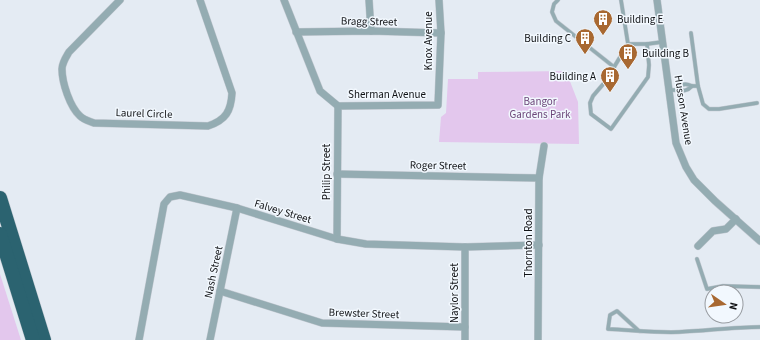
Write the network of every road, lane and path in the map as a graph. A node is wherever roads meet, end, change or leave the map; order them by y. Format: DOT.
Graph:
graph roads {
  1 [pos="120,0"];
  2 [pos="200,0"];
  3 [pos="284,0"];
  4 [pos="369,0"];
  5 [pos="439,0"];
  6 [pos="558,0"];
  7 [pos="621,0"];
  8 [pos="657,0"];
  9 [pos="371,31"];
  10 [pos="296,32"];
  11 [pos="441,33"];
  12 [pos="691,33"];
  13 [pos="662,42"];
  14 [pos="628,44"];
  15 [pos="647,44"];
  16 [pos="614,67"];
  17 [pos="698,86"];
  18 [pos="669,90"];
  19 [pos="757,103"];
  20 [pos="438,105"];
  21 [pos="338,106"];
  22 [pos="544,146"];
  23 [pos="337,174"];
  24 [pos="539,178"];
  25 [pos="0,198"];
  26 [pos="237,208"];
  27 [pos="736,219"];
  28 [pos="0,234"];
  29 [pos="338,239"];
  30 [pos="760,241"];
  31 [pos="539,245"];
  32 [pos="698,246"];
  33 [pos="465,247"];
  34 [pos="697,259"];
  35 [pos="760,287"];
  36 [pos="220,291"];
  37 [pos="465,327"];
  38 [pos="760,327"];
  39 [pos="639,331"];
  40 [pos="33,340"];
  41 [pos="44,340"];
  42 [pos="140,340"];
  43 [pos="210,340"];
  44 [pos="465,340"];
  45 [pos="538,340"];
  1 -- 2 [label="street, Laurel Circle"];
  3 -- 10 [label="street, Sherman Avenue"];
  4 -- 9 [label="street"];
  5 -- 11 [label="street, Knox Avenue"];
  6 -- 16 [label="lane"];
  7 -- 14 [label="lane"];
  8 -- 13 [label="street, Husson Avenue"];
  9 -- 10 [label="street, Bragg Street"];
  9 -- 11 [label="street, Bragg Street"];
  10 -- 21 [label="street, Sherman Avenue"];
  11 -- 20 [label="street, Knox Avenue"];
  12 -- 17 [label="lane"];
  13 -- 15 [label="lane"];
  13 -- 18 [label="street, Husson Avenue"];
  14 -- 15 [label="lane"];
  14 -- 16 [label="lane"];
  15 -- 16 [label="lane"];
  17 -- 18 [label="lane"];
  17 -- 19 [label="lane"];
  18 -- 27 [label="street, Husson Avenue"];
  20 -- 21 [label="street, Sherman Avenue"];
  21 -- 23 [label="street, Philip Street"];
  22 -- 24 [label="street, Thornton Road"];
  23 -- 24 [label="street, Roger Street"];
  23 -- 29 [label="street, Philip Street"];
  24 -- 31 [label="street, Thornton Road"];
  25 -- 41 [label="highway"];
  26 -- 29 [label="street, Falvey Street"];
  26 -- 36 [label="street, Nash Street"];
  26 -- 42 [label="street, Falvey Street"];
  27 -- 30 [label="street, Husson Avenue"];
  27 -- 32 [label="street"];
  28 -- 40 [label="highway"];
  29 -- 33 [label="street, Falvey Street"];
  31 -- 33 [label="street, Falvey Street"];
  31 -- 45 [label="street, Thornton Road"];
  33 -- 37 [label="street, Naylor Street"];
  34 -- 35 [label="lane"];
  36 -- 37 [label="street, Brewster Street"];
  36 -- 43 [label="street, Nash Street"];
  37 -- 44 [label="street, Naylor Street"];
  38 -- 39 [label="lane"];
  39 -- 39 [label="lane"];
}
